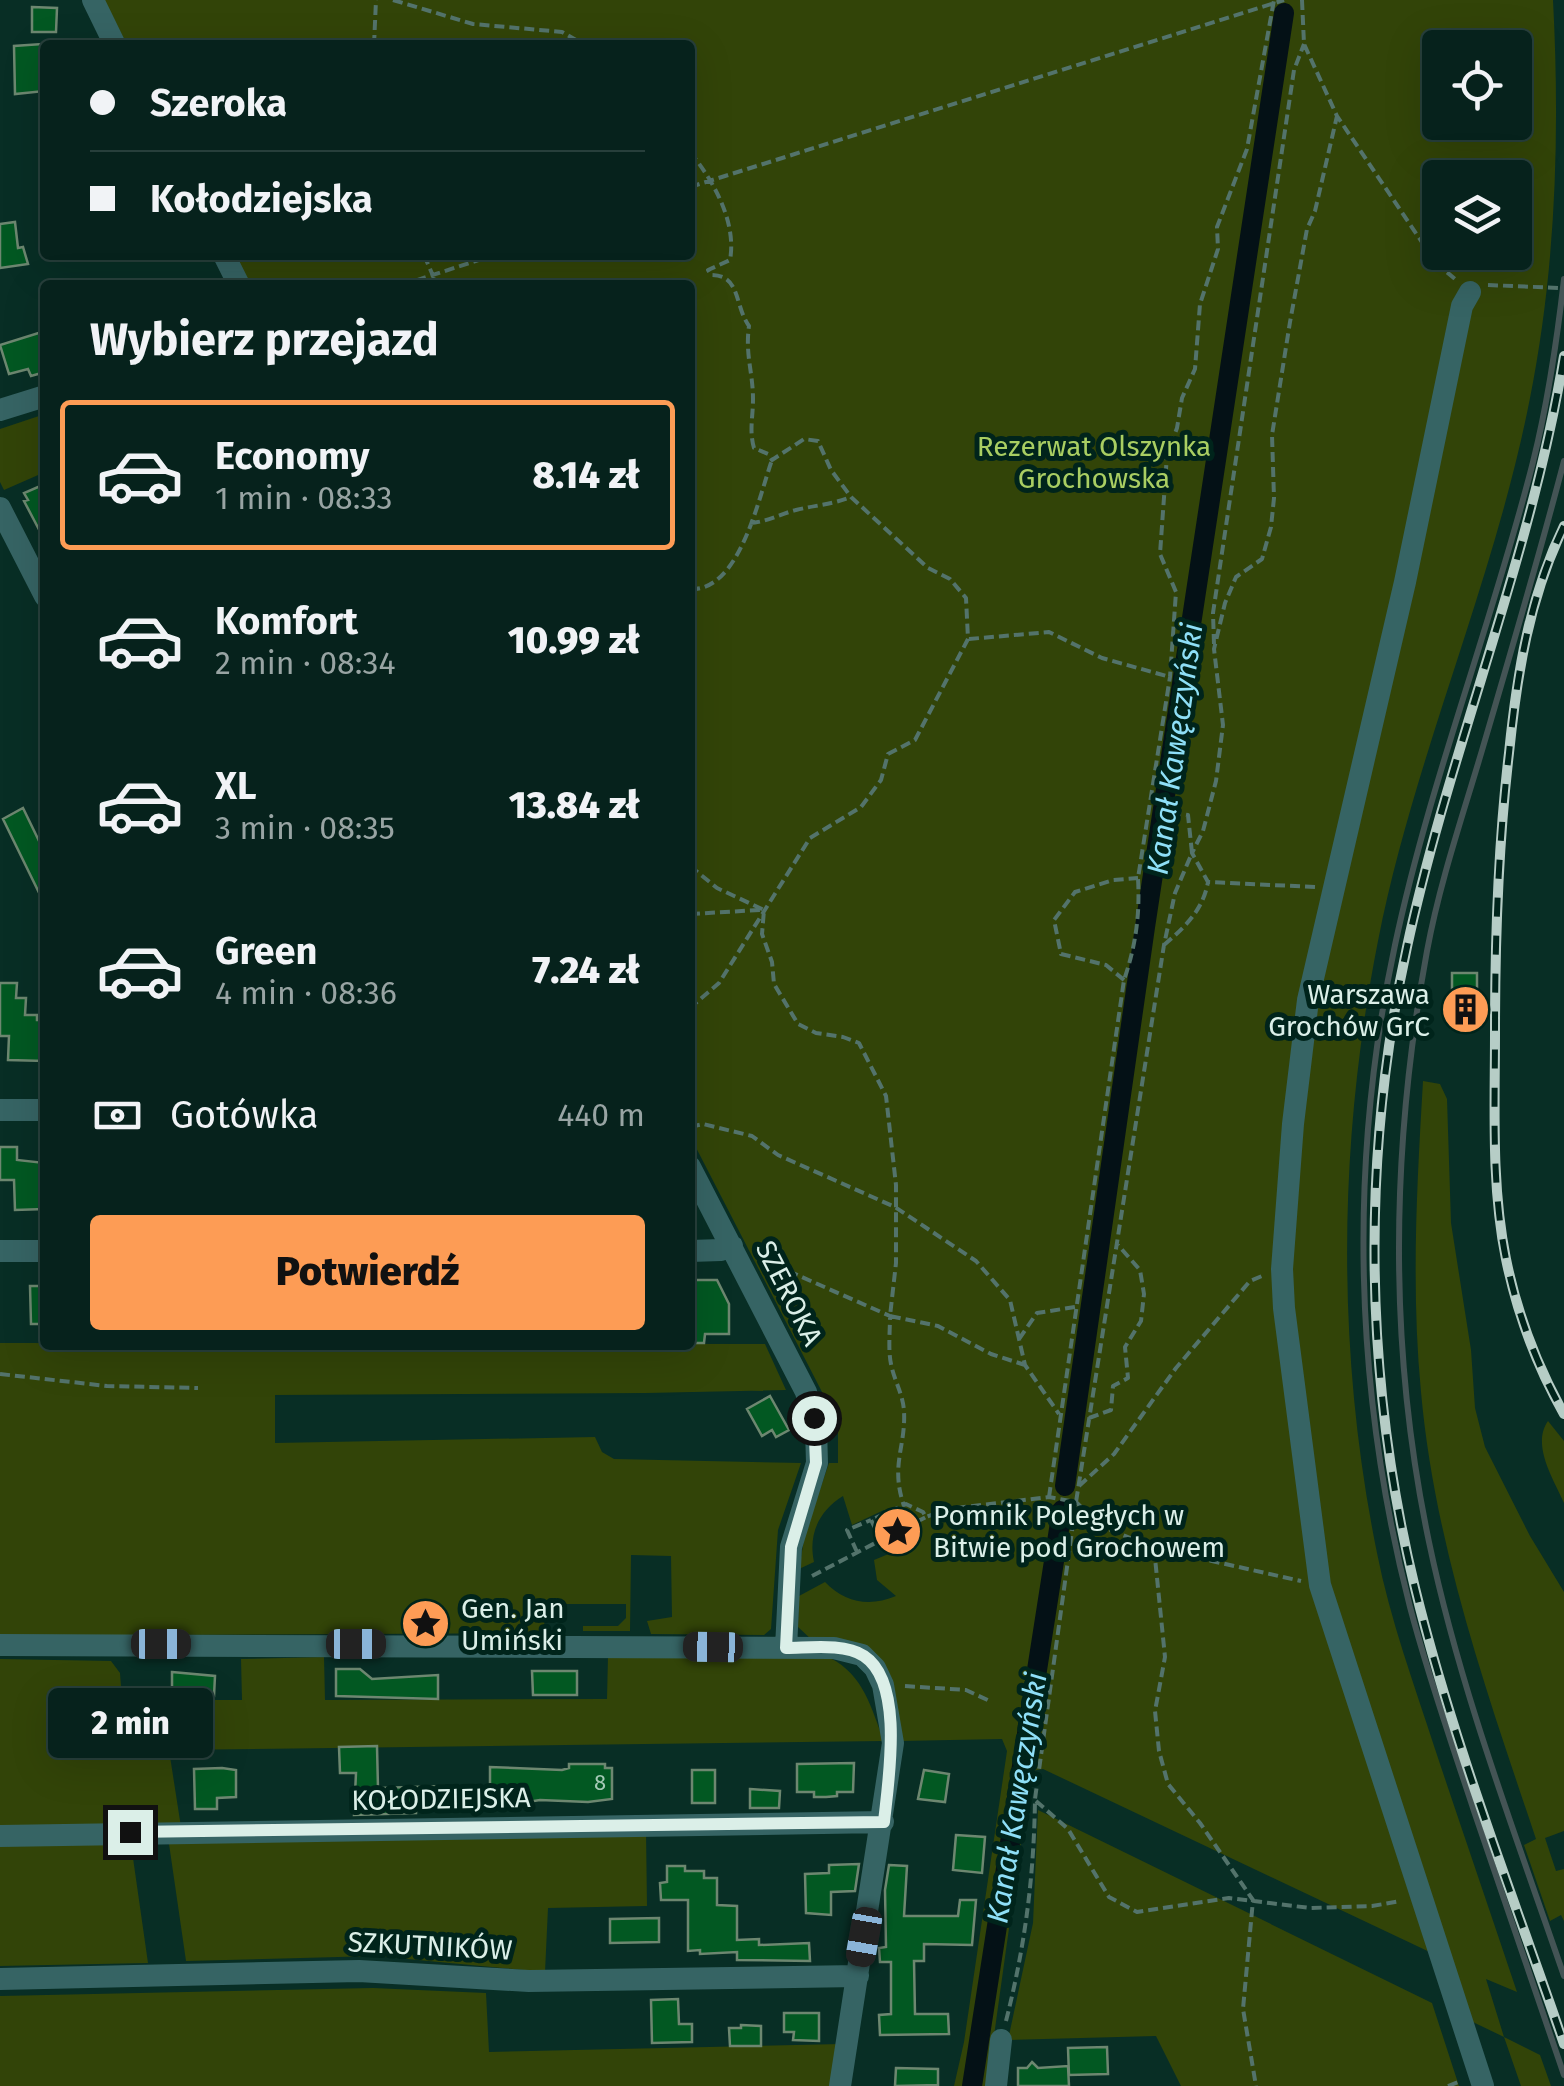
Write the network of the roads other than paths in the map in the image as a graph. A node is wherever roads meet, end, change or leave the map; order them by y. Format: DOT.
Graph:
graph roads {
  1 [pos="93,0"];
  2 [pos="113,40"];
  3 [pos="1470,292"];
  4 [pos="40,398"];
  5 [pos="0,410"];
  6 [pos="0,508"];
  7 [pos="40,586"];
  8 [pos="0,1110"];
  9 [pos="40,1110"];
  10 [pos="695,1176"];
  11 [pos="732,1246"];
  12 [pos="695,1250"];
  13 [pos="0,1251"];
  14 [pos="40,1251"];
  15 [pos="0,1645"];
  16 [pos="786,1648"];
  17 [pos="884,1822"];
  18 [pos="0,1836"];
  19 [pos="858,1976"];
  20 [pos="0,1979"];
  21 [pos="1001,2040"];
  22 [pos="840,2086"];
  23 [pos="996,2086"];
  24 [pos="1483,2086"];
  1 -- 2 [label="street"];
  3 -- 24 [label="street"];
  4 -- 5 [label="street"];
  6 -- 7 [label="street"];
  8 -- 9 [label="street"];
  10 -- 11 [label="street, SZEROKA"];
  11 -- 12 [label="street"];
  11 -- 16 [label="street, SZEROKA"];
  13 -- 14 [label="street"];
  15 -- 16 [label="street"];
  16 -- 17 [label="street"];
  17 -- 18 [label="street, KOŁODZIEJSKA"];
  17 -- 19 [label="street"];
  19 -- 20 [label="street, SZKUTNIKÓW"];
  19 -- 22 [label="street"];
  21 -- 23 [label="street"];
}
